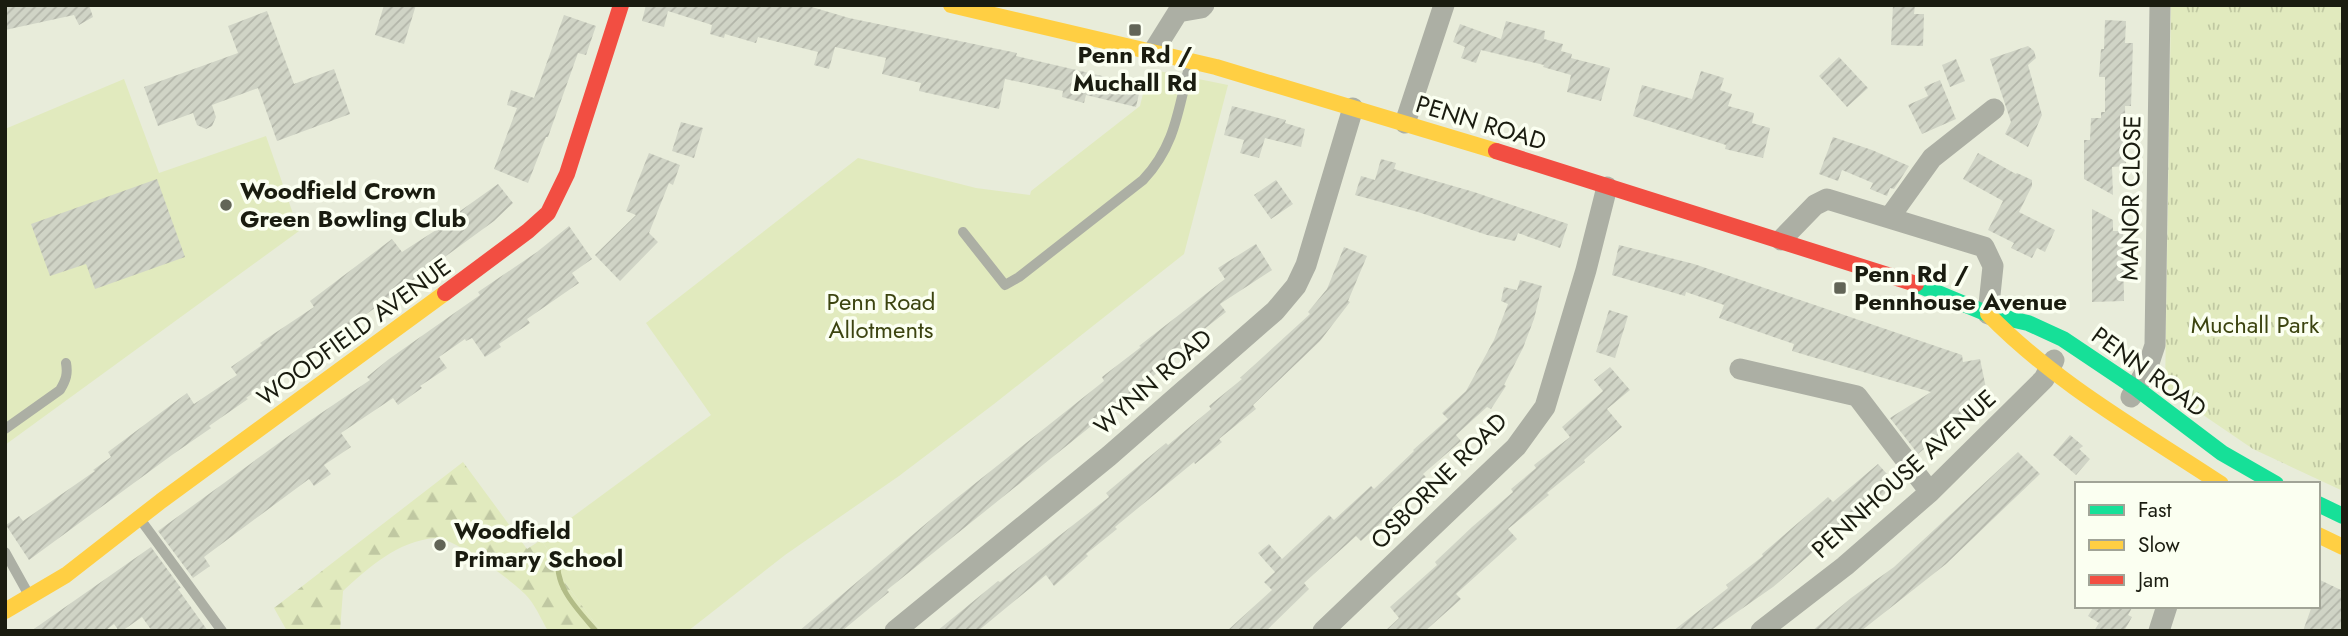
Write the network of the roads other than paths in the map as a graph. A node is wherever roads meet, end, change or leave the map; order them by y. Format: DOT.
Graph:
graph roads {
  1 [pos="621,5"];
  2 [pos="951,5"];
  3 [pos="1050,5"];
  4 [pos="1204,5"];
  5 [pos="1444,5"];
  6 [pos="2160,5"];
  7 [pos="1046,27"];
  8 [pos="1153,52"];
  9 [pos="1191,61"];
  10 [pos="1353,108"];
  11 [pos="1994,109"];
  12 [pos="1405,123"];
  13 [pos="1607,187"];
  14 [pos="1889,218"];
  15 [pos="963,232"];
  16 [pos="1781,240"];
  17 [pos="1988,314"];
  18 [pos="2063,339"];
  19 [pos="66,363"];
  20 [pos="1740,369"];
  21 [pos="2049,370"];
  22 [pos="2136,388"];
  23 [pos="2120,417"];
  24 [pos="5,429"];
  25 [pos="2213,482"];
  26 [pos="2273,482"];
  27 [pos="1930,492"];
  28 [pos="2320,505"];
  29 [pos="2343,516"];
  30 [pos="138,517"];
  31 [pos="2320,536"];
  32 [pos="2343,547"];
  33 [pos="5,552"];
  34 [pos="31,599"];
  35 [pos="2166,608"];
  36 [pos="5,611"];
  37 [pos="222,631"];
  38 [pos="895,631"];
  39 [pos="1323,631"];
  40 [pos="1761,631"];
  41 [pos="2159,631"];
  1 -- 30 [label="main road, WOODFIELD AVENUE"];
  2 -- 7 [label="main road, PENN ROAD"];
  3 -- 7 [label="street"];
  4 -- 8 [label="street"];
  5 -- 12 [label="street"];
  6 -- 22 [label="street, MANOR CLOSE"];
  7 -- 8 [label="main road, PENN ROAD"];
  8 -- 9 [label="main road, PENN ROAD"];
  9 -- 10 [label="main road, PENN ROAD"];
  9 -- 15 [label="lane"];
  10 -- 12 [label="main road, PENN ROAD"];
  10 -- 38 [label="street, WYNN ROAD"];
  11 -- 14 [label="street"];
  12 -- 13 [label="main road, PENN ROAD"];
  13 -- 16 [label="main road, PENN ROAD"];
  13 -- 39 [label="street, OSBORNE ROAD"];
  14 -- 16 [label="street"];
  14 -- 17 [label="street"];
  16 -- 17 [label="main road, PENN ROAD"];
  17 -- 18 [label="main road, PENN ROAD"];
  17 -- 21 [label="main road, PENN ROAD"];
  18 -- 21 [label="street, PENNHOUSE AVENUE"];
  18 -- 22 [label="main road, PENN ROAD"];
  19 -- 24 [label="lane"];
  20 -- 27 [label="street"];
  21 -- 23 [label="main road, PENN ROAD"];
  21 -- 27 [label="street, PENNHOUSE AVENUE"];
  22 -- 23 [label="street, MANOR CLOSE"];
  22 -- 26 [label="main road, PENN ROAD"];
  23 -- 25 [label="main road, PENN ROAD"];
  27 -- 40 [label="street, PENNHOUSE AVENUE"];
  28 -- 29 [label="main road"];
  30 -- 34 [label="main road, WOODFIELD AVENUE"];
  30 -- 37 [label="lane"];
  31 -- 32 [label="main road"];
  33 -- 34 [label="lane"];
  34 -- 36 [label="main road, WOODFIELD AVENUE"];
  35 -- 41 [label="street"];
}
